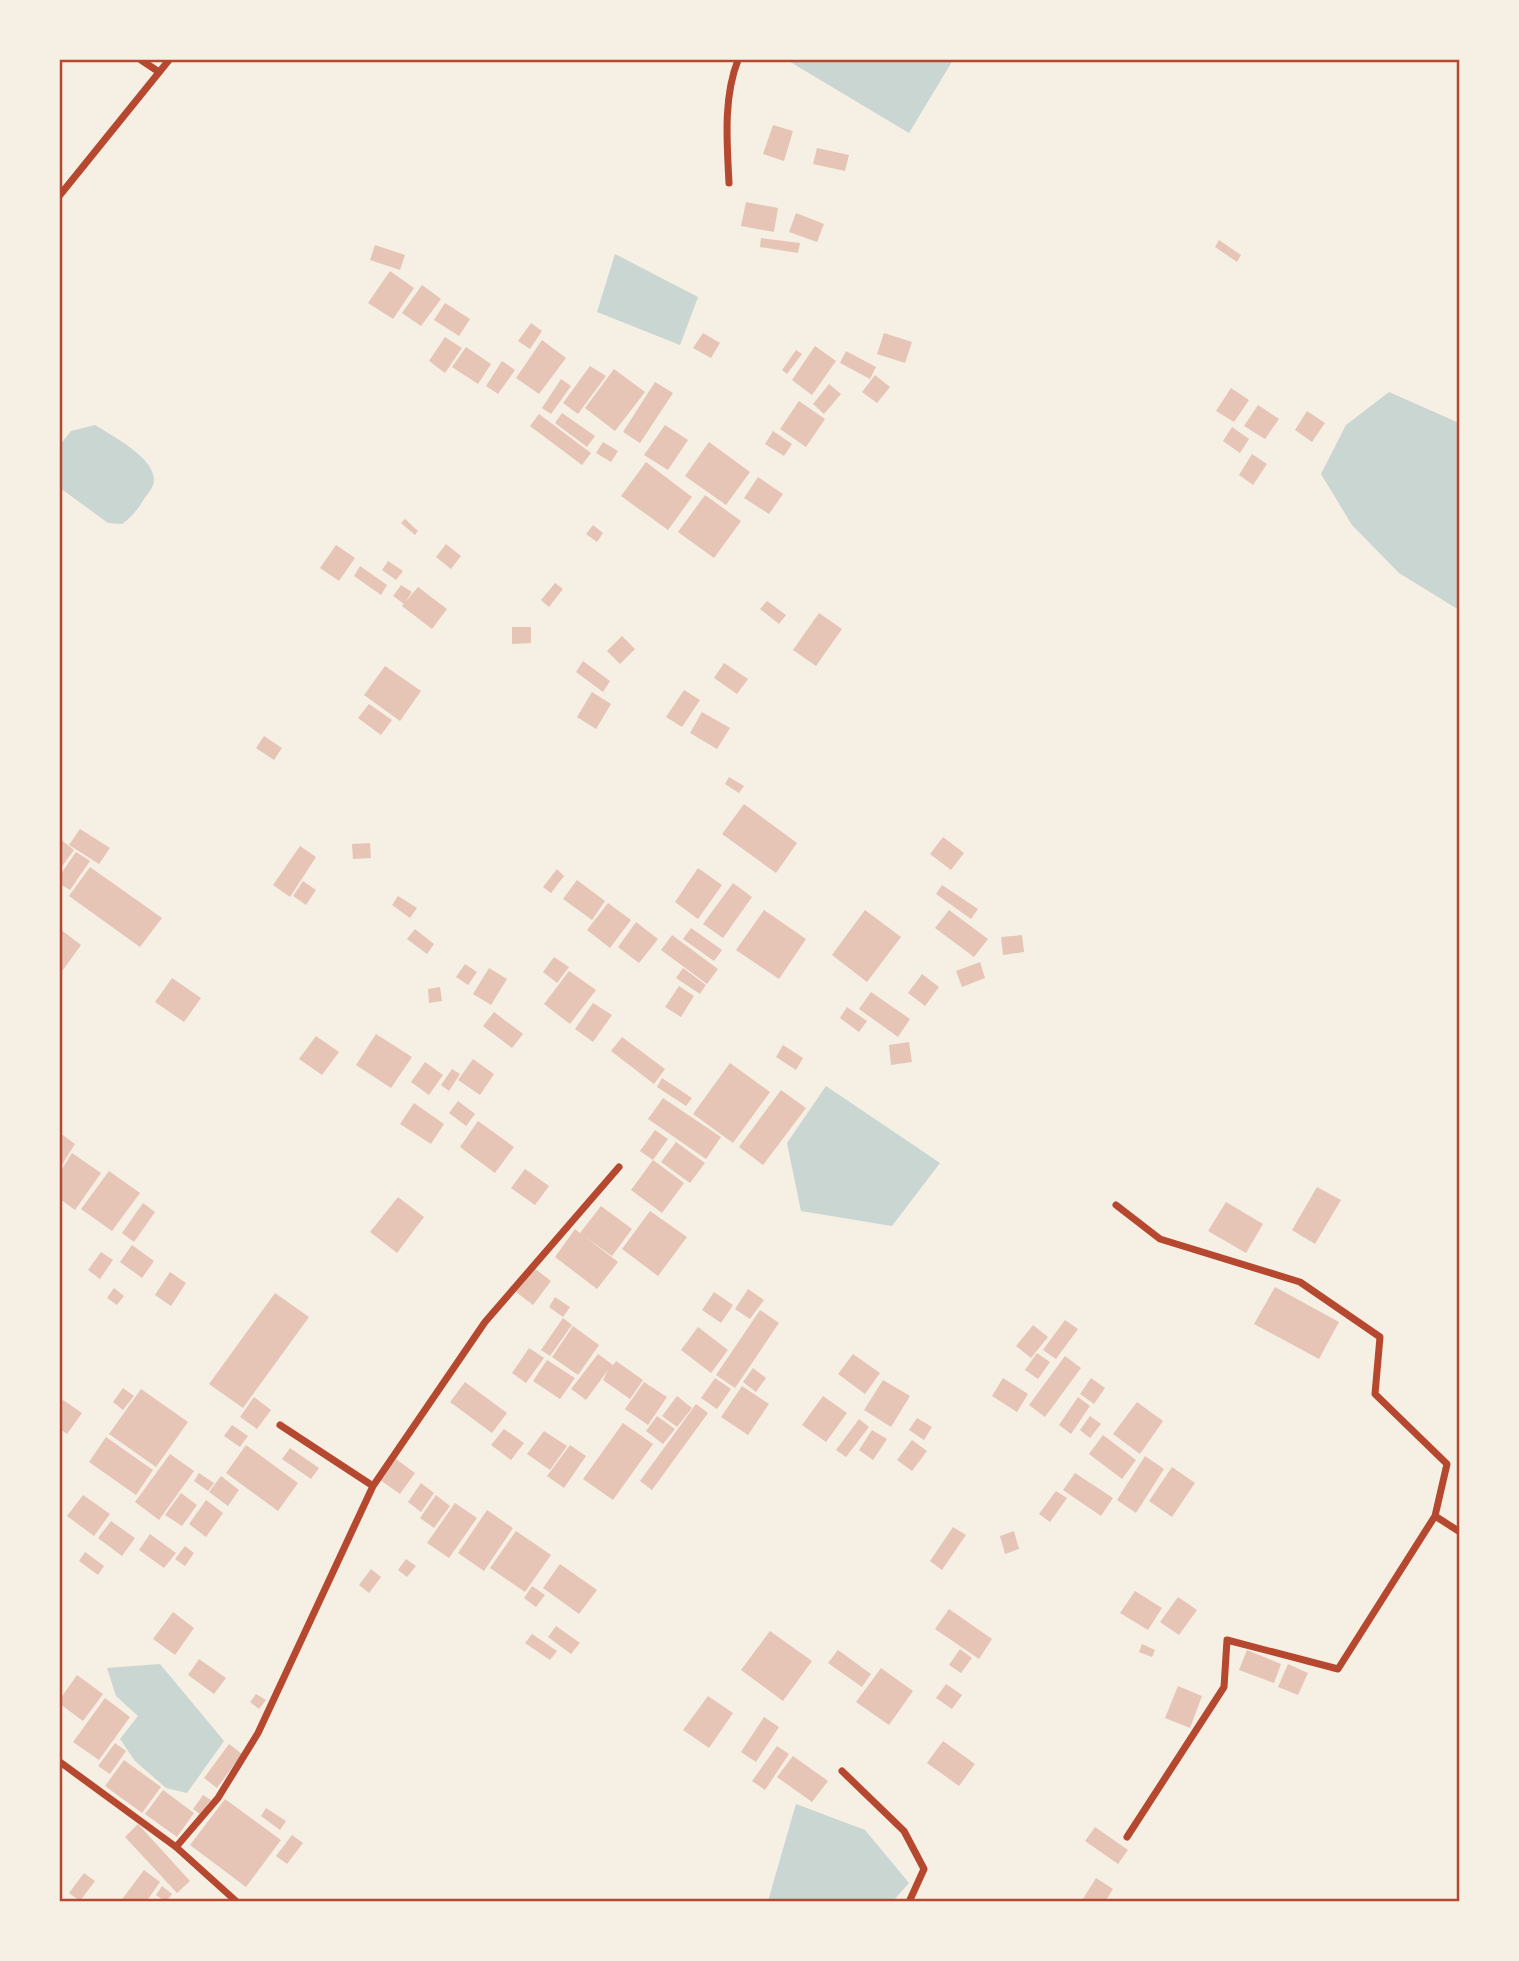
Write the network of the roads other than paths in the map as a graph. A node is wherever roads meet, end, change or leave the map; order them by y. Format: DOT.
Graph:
graph roads {
  1 [pos="141,60"];
  2 [pos="169,60"];
  3 [pos="738,60"];
  4 [pos="159,72"];
  5 [pos="729,183"];
  6 [pos="60,195"];
  7 [pos="619,1167"];
  8 [pos="1116,1205"];
  9 [pos="280,1425"];
  10 [pos="373,1486"];
  11 [pos="1435,1516"];
  12 [pos="1460,1532"];
  13 [pos="60,1762"];
  14 [pos="842,1771"];
  15 [pos="1127,1837"];
  16 [pos="176,1847"];
  17 [pos="237,1902"];
  18 [pos="909,1902"];
  1 -- 4 [label="street"];
  2 -- 4 [label="street"];
  3 -- 5 [label="street"];
  4 -- 6 [label="street"];
  7 -- 10 [label="street"];
  8 -- 11 [label="street"];
  9 -- 10 [label="street"];
  10 -- 16 [label="street"];
  11 -- 12 [label="street"];
  11 -- 15 [label="street"];
  13 -- 16 [label="street"];
  14 -- 18 [label="street"];
  16 -- 17 [label="street"];
}
